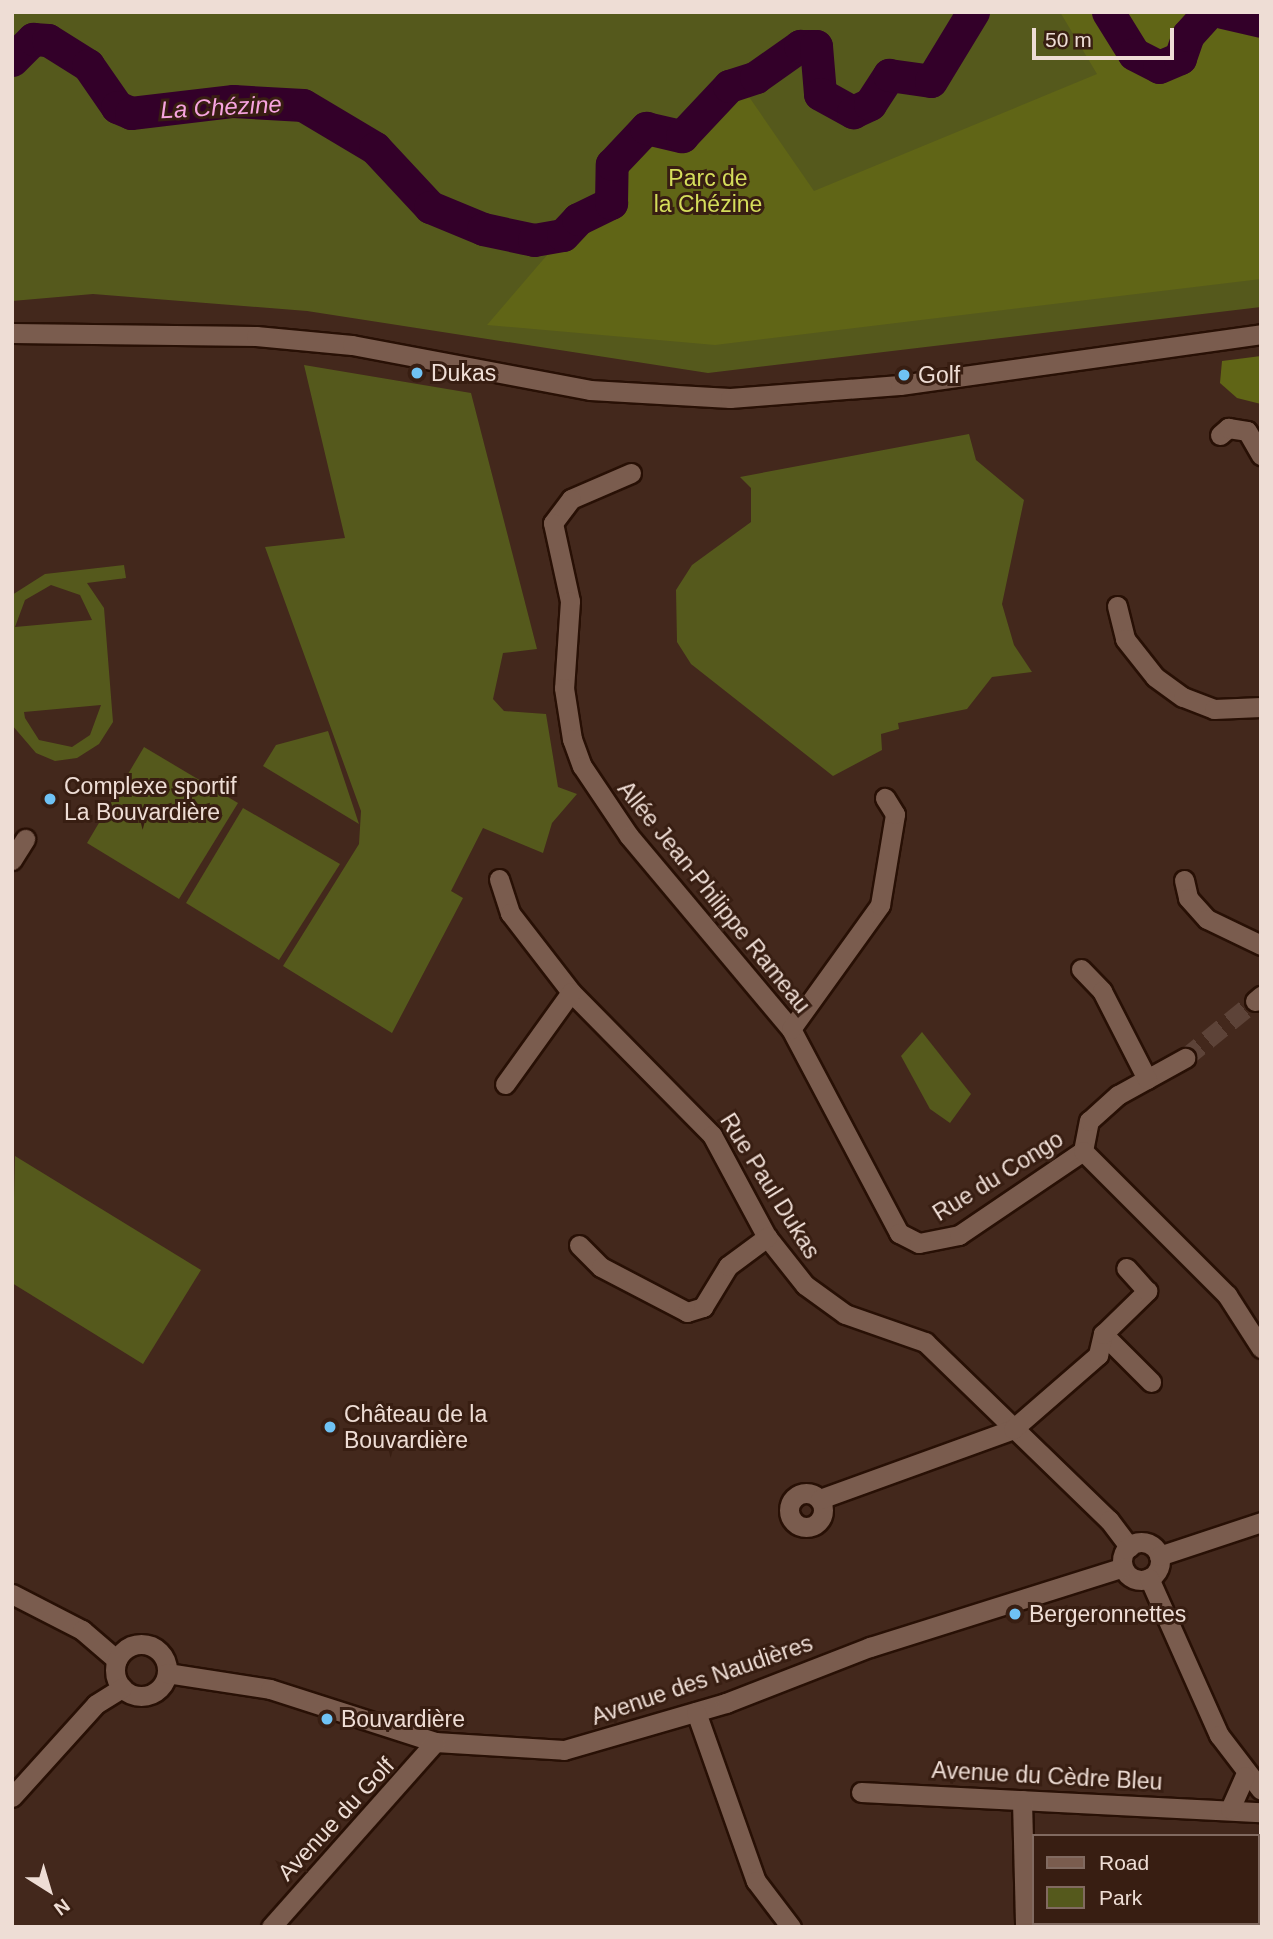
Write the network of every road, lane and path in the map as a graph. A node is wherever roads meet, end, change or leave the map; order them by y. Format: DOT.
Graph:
graph roads {
  1 [pos="12,333"];
  2 [pos="1261,334"];
  3 [pos="1220,435"];
  4 [pos="1261,455"];
  5 [pos="631,473"];
  6 [pos="1117,606"];
  7 [pos="1261,707"];
  8 [pos="885,798"];
  9 [pos="24,839"];
  10 [pos="12,860"];
  11 [pos="499,879"];
  12 [pos="1184,880"];
  13 [pos="1261,945"];
  14 [pos="1081,969"];
  15 [pos="571,992"];
  16 [pos="791,1029"];
  17 [pos="1185,1058"];
  18 [pos="1147,1079"];
  19 [pos="505,1084"];
  20 [pos="1083,1151"];
  21 [pos="767,1237"];
  22 [pos="919,1243"];
  23 [pos="579,1245"];
  24 [pos="1125,1268"];
  25 [pos="1103,1334"];
  26 [pos="1261,1348"];
  27 [pos="1152,1382"];
  28 [pos="1013,1429"];
  29 [pos="820,1499"];
  30 [pos="1261,1522"];
  31 [pos="1129,1547"];
  32 [pos="1159,1556"];
  33 [pos="1123,1567"];
  34 [pos="1149,1578"];
  35 [pos="12,1594"];
  36 [pos="117,1660"];
  37 [pos="167,1672"];
  38 [pos="122,1688"];
  39 [pos="696,1713"];
  40 [pos="435,1742"];
  41 [pos="1257,1786"];
  42 [pos="861,1792"];
  43 [pos="12,1797"];
  44 [pos="1023,1800"];
  45 [pos="1230,1809"];
  46 [pos="1261,1812"];
  47 [pos="271,1927"];
  48 [pos="791,1927"];
  49 [pos="1025,1927"];
  1 -- 2 [label="street"];
  3 -- 4 [label="street"];
  5 -- 16 [label="street, Allée Jean-Philippe Rameau"];
  6 -- 7 [label="street"];
  8 -- 16 [label="street"];
  9 -- 10 [label="street"];
  11 -- 15 [label="street, Rue Paul Dukas"];
  12 -- 13 [label="street"];
  14 -- 18 [label="street"];
  15 -- 19 [label="street"];
  15 -- 21 [label="street, Rue Paul Dukas"];
  16 -- 22 [label="street, Allée Jean-Philippe Rameau"];
  17 -- 18 [label="street, Rue du Congo"];
  18 -- 20 [label="street, Rue du Congo"];
  20 -- 22 [label="street, Rue du Congo"];
  20 -- 26 [label="street"];
  21 -- 23 [label="street"];
  21 -- 28 [label="street, Rue Paul Dukas"];
  24 -- 25 [label="street"];
  25 -- 27 [label="street"];
  25 -- 28 [label="street"];
  28 -- 29 [label="street"];
  28 -- 31 [label="street, Rue Paul Dukas"];
  30 -- 32 [label="street"];
  31 -- 32 [label="street"];
  31 -- 33 [label="street"];
  32 -- 34 [label="street"];
  33 -- 34 [label="street"];
  33 -- 39 [label="street, Avenue des Naudières"];
  34 -- 41 [label="street"];
  35 -- 36 [label="street"];
  36 -- 37 [label="street"];
  36 -- 38 [label="street"];
  37 -- 38 [label="street"];
  37 -- 40 [label="street, Avenue des Naudières"];
  38 -- 43 [label="street"];
  39 -- 40 [label="street, Avenue des Naudières"];
  39 -- 48 [label="street"];
  40 -- 47 [label="street, Avenue du Golf"];
  41 -- 45 [label="street"];
  42 -- 44 [label="street, Avenue du Cèdre Bleu"];
  44 -- 45 [label="street, Avenue du Cèdre Bleu"];
  44 -- 49 [label="street"];
  45 -- 46 [label="street, Avenue du Cèdre Bleu"];
}
